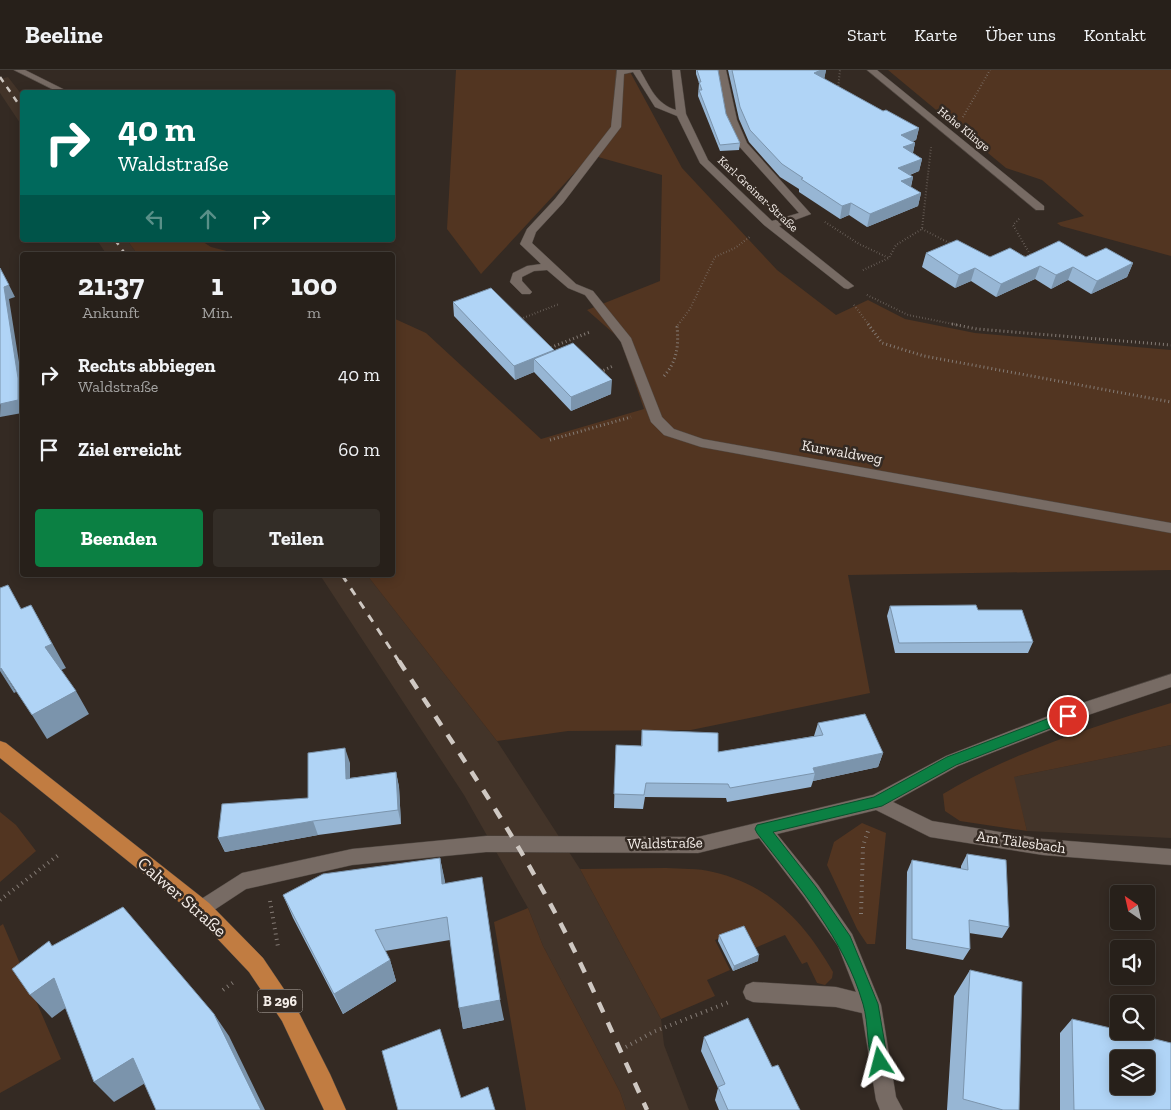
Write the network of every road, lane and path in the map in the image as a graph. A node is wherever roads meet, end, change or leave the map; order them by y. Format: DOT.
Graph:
graph roads {
  1 [pos="18,70"];
  2 [pos="632,70"];
  3 [pos="636,70"];
  4 [pos="676,70"];
  5 [pos="722,70"];
  6 [pos="840,70"];
  7 [pos="871,70"];
  8 [pos="990,70"];
  9 [pos="60,90"];
  10 [pos="838,91"];
  11 [pos="681,114"];
  12 [pos="949,132"];
  13 [pos="931,146"];
  14 [pos="1040,208"];
  15 [pos="806,214"];
  16 [pos="769,224"];
  17 [pos="1013,225"];
  18 [pos="922,229"];
  19 [pos="957,247"];
  20 [pos="1011,256"];
  21 [pos="889,258"];
  22 [pos="550,266"];
  23 [pos="862,270"];
  24 [pos="848,286"];
  25 [pos="526,292"];
  26 [pos="589,293"];
  27 [pos="516,321"];
  28 [pos="613,323"];
  29 [pos="1171,345"];
  30 [pos="547,350"];
  31 [pos="646,394"];
  32 [pos="1171,402"];
  33 [pos="651,411"];
  34 [pos="550,440"];
  35 [pos="1171,528"];
  36 [pos="1171,680"];
  37 [pos="0,748"];
  38 [pos="877,802"];
  39 [pos="762,829"];
  40 [pos="61,852"];
  41 [pos="1171,857"];
  42 [pos="0,900"];
  43 [pos="202,909"];
  44 [pos="845,940"];
  45 [pos="753,992"];
  46 [pos="870,1004"];
  47 [pos="626,1047"];
  48 [pos="335,1110"];
  49 [pos="892,1110"];
  1 -- 9 [label="street"];
  2 -- 22 [label="street"];
  3 -- 11 [label="street"];
  4 -- 11 [label="street, Karl-Greiner-Straße"];
  5 -- 15 [label="street"];
  6 -- 10 [label="path"];
  7 -- 12 [label="street, Hohe Klinge"];
  8 -- 12 [label="path"];
  11 -- 16 [label="street, Karl-Greiner-Straße"];
  12 -- 14 [label="street, Hohe Klinge"];
  13 -- 18 [label="path"];
  15 -- 16 [label="street"];
  15 -- 21 [label="path"];
  16 -- 24 [label="street, Karl-Greiner-Straße"];
  16 -- 31 [label="path"];
  17 -- 20 [label="path"];
  18 -- 19 [label="path"];
  18 -- 21 [label="path"];
  21 -- 23 [label="path"];
  22 -- 25 [label="street"];
  22 -- 26 [label="street"];
  24 -- 29 [label="path"];
  24 -- 32 [label="path"];
  26 -- 27 [label="path"];
  26 -- 28 [label="street, Kurwaldweg"];
  28 -- 30 [label="path"];
  28 -- 31 [label="street, Kurwaldweg"];
  31 -- 33 [label="street, Kurwaldweg"];
  33 -- 34 [label="path"];
  33 -- 35 [label="street, Kurwaldweg"];
  36 -- 38 [label="street, Waldstraße"];
  37 -- 43 [label="main road, Calwer Straße / B 296"];
  38 -- 39 [label="street, Waldstraße"];
  38 -- 41 [label="street, Am Tälesbach"];
  38 -- 44 [label="path"];
  39 -- 43 [label="street, Waldstraße"];
  39 -- 44 [label="street"];
  40 -- 42 [label="path"];
  43 -- 48 [label="main road, Calwer Straße / B 296"];
  44 -- 46 [label="street"];
  45 -- 46 [label="street"];
  45 -- 47 [label="path"];
  46 -- 49 [label="street"];
}
